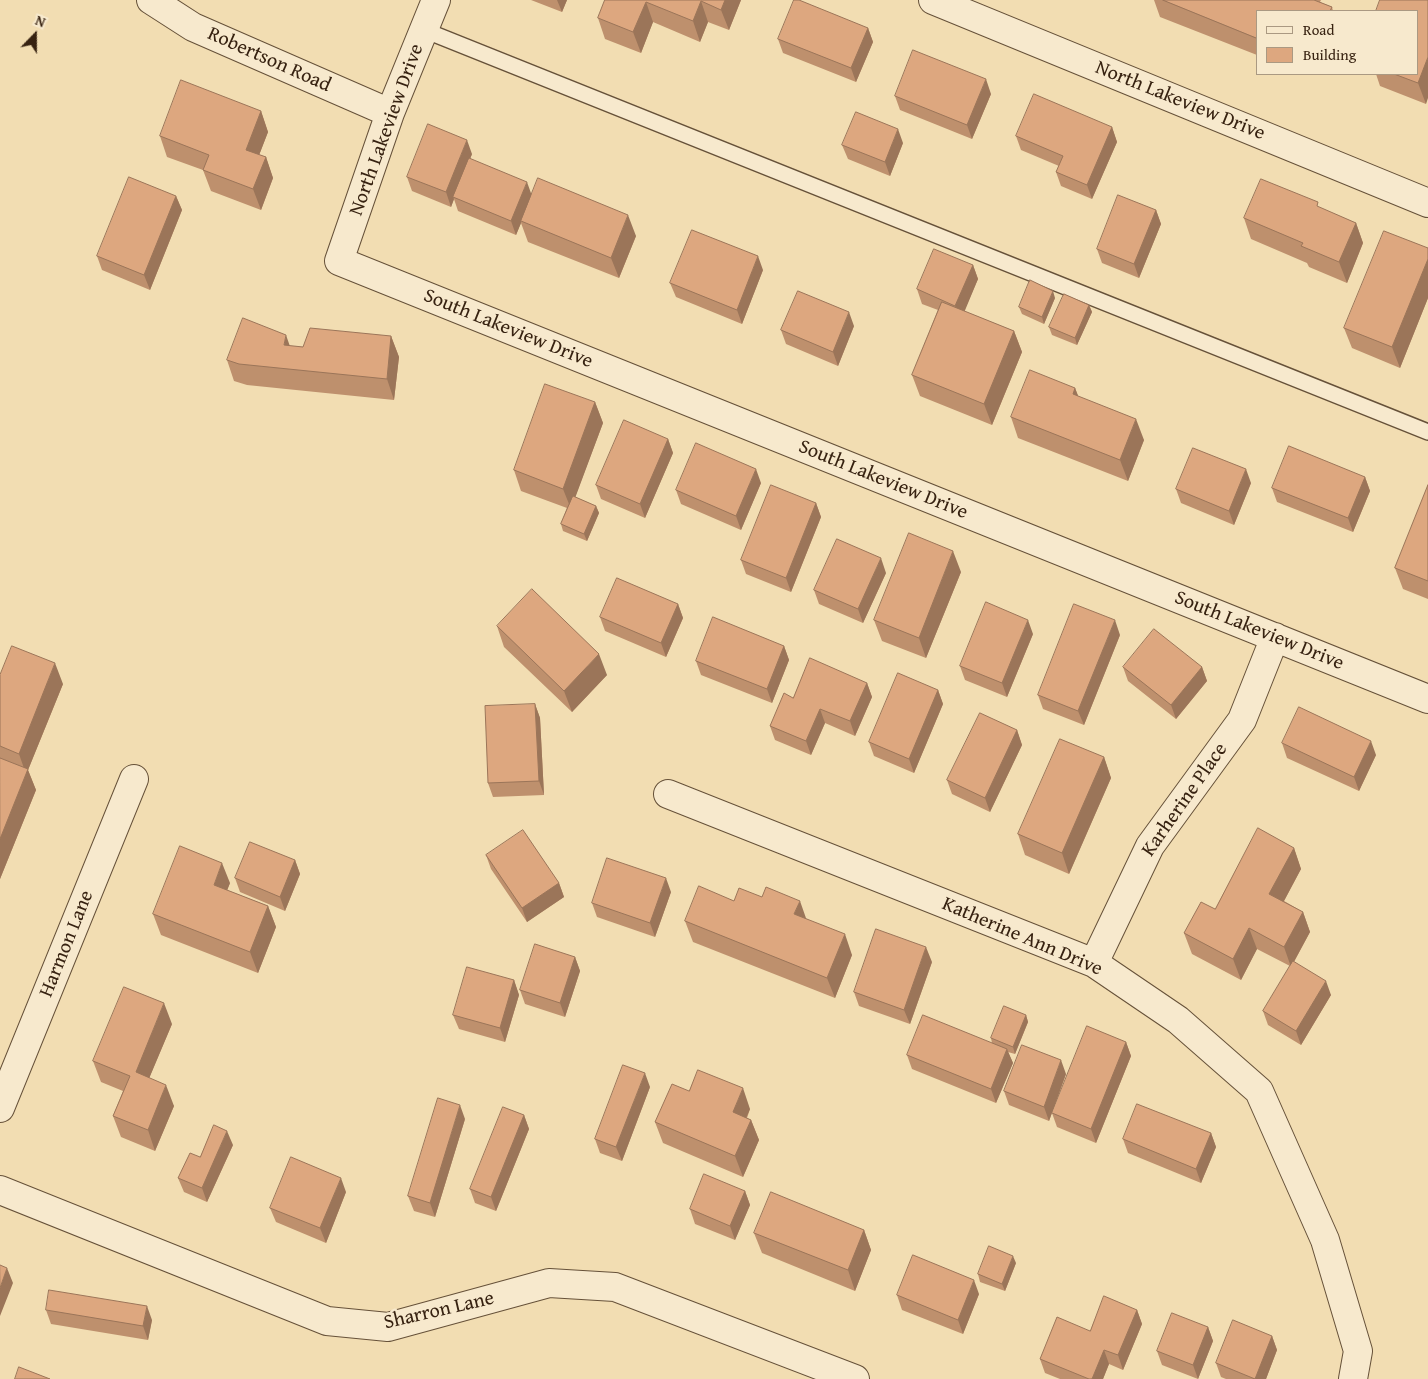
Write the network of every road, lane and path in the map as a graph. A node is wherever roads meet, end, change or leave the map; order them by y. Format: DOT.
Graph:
graph roads {
  1 [pos="151,0"];
  2 [pos="436,0"];
  3 [pos="933,0"];
  4 [pos="424,30"];
  5 [pos="390,113"];
  6 [pos="1428,203"];
  7 [pos="339,261"];
  8 [pos="1428,432"];
  9 [pos="1275,637"];
  10 [pos="1428,699"];
  11 [pos="134,780"];
  12 [pos="668,794"];
  13 [pos="1094,963"];
  14 [pos="0,1108"];
  15 [pos="0,1190"];
  16 [pos="855,1379"];
  17 [pos="1353,1379"];
  1 -- 5 [label="street, Robertson Road"];
  2 -- 4 [label="street, North Lakeview Drive"];
  3 -- 6 [label="street, North Lakeview Drive"];
  4 -- 5 [label="street, North Lakeview Drive"];
  4 -- 8 [label="lane"];
  5 -- 7 [label="street, North Lakeview Drive"];
  7 -- 9 [label="street, South Lakeview Drive"];
  9 -- 10 [label="street, South Lakeview Drive"];
  9 -- 13 [label="street, Karherine Place"];
  11 -- 14 [label="street, Harmon Lane"];
  12 -- 13 [label="street, Katherine Ann Drive"];
  13 -- 17 [label="street, Katherine Ann Drive"];
  15 -- 16 [label="street, Sharron Lane"];
}
